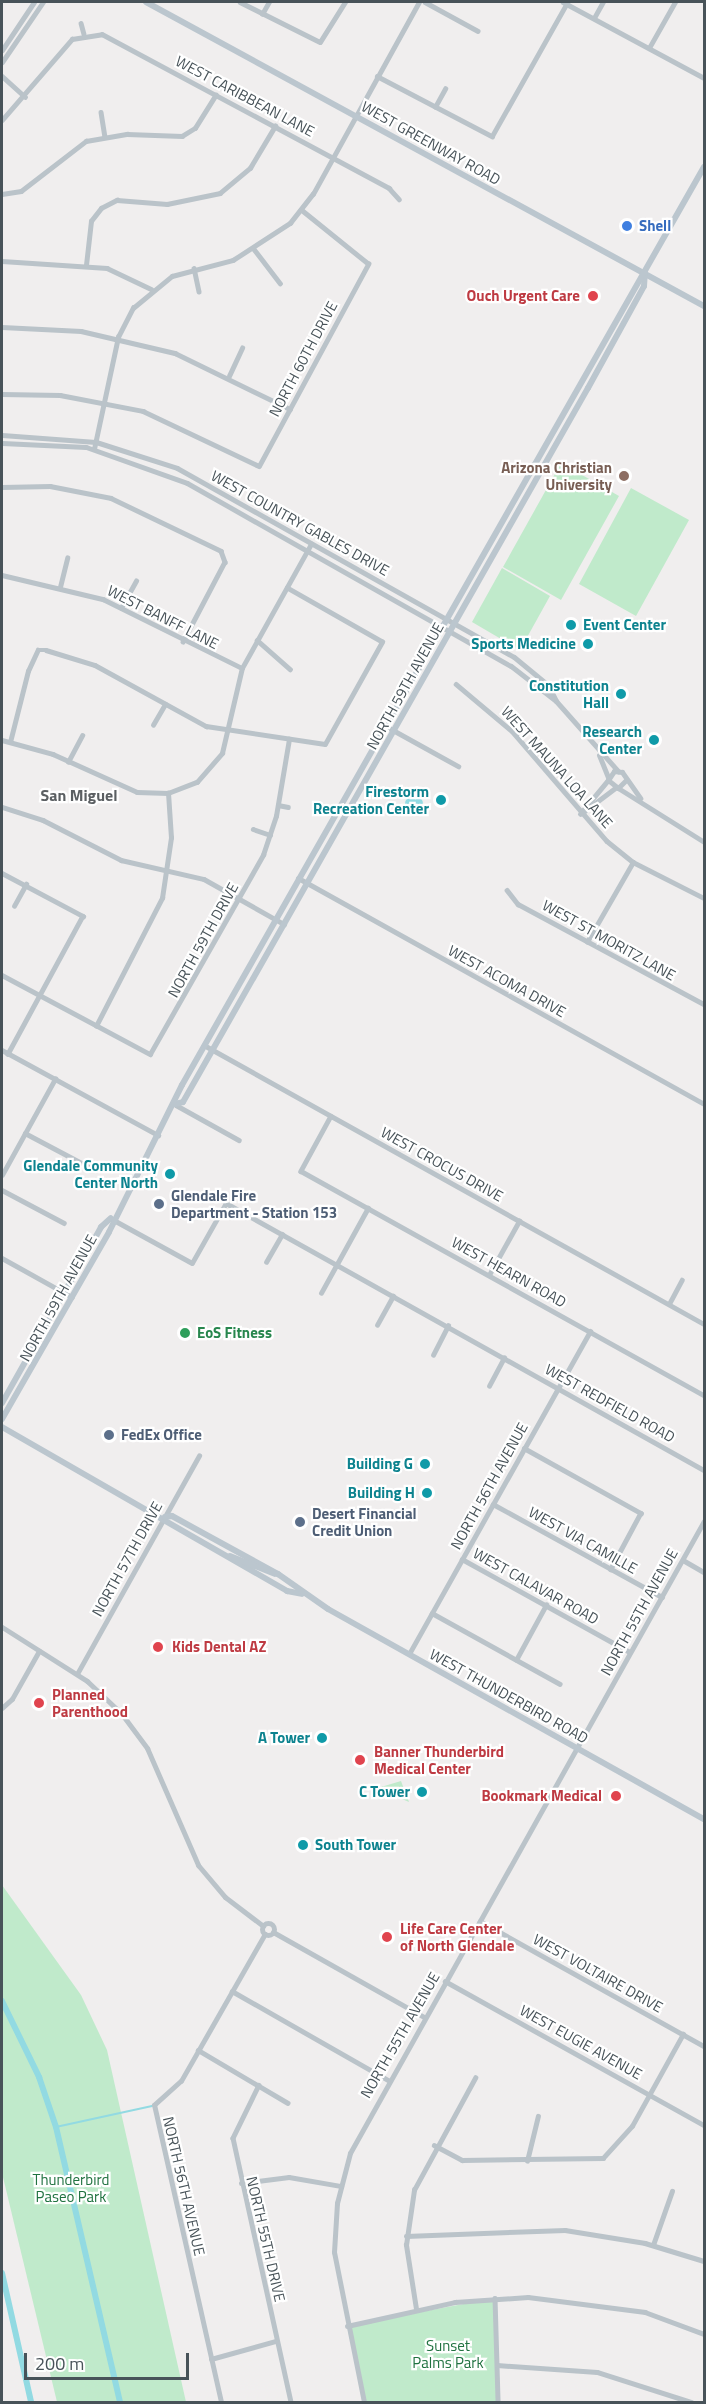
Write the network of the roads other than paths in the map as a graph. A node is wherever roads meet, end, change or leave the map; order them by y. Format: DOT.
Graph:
graph roads {
  1 [pos="34,2"];
  2 [pos="43,2"];
  3 [pos="146,2"];
  4 [pos="240,2"];
  5 [pos="269,2"];
  6 [pos="345,2"];
  7 [pos="419,2"];
  8 [pos="425,2"];
  9 [pos="565,2"];
  10 [pos="603,2"];
  11 [pos="675,2"];
  12 [pos="262,14"];
  13 [pos="594,18"];
  14 [pos="81,23"];
  15 [pos="478,32"];
  16 [pos="84,34"];
  17 [pos="649,48"];
  18 [pos="2,50"];
  19 [pos="2,62"];
  20 [pos="2,76"];
  21 [pos="377,76"];
  22 [pos="705,78"];
  23 [pos="445,89"];
  24 [pos="216,94"];
  25 [pos="25,97"];
  26 [pos="435,107"];
  27 [pos="101,112"];
  28 [pos="355,115"];
  29 [pos="2,120"];
  30 [pos="275,126"];
  31 [pos="105,136"];
  32 [pos="332,157"];
  33 [pos="705,167"];
  34 [pos="2,194"];
  35 [pos="399,199"];
  36 [pos="301,210"];
  37 [pos="254,249"];
  38 [pos="2,261"];
  39 [pos="86,265"];
  40 [pos="194,268"];
  41 [pos="645,273"];
  42 [pos="280,283"];
  43 [pos="151,289"];
  44 [pos="199,291"];
  45 [pos="705,306"];
  46 [pos="2,327"];
  47 [pos="609,328"];
  48 [pos="619,333"];
  49 [pos="118,337"];
  50 [pos="242,348"];
  51 [pos="587,367"];
  52 [pos="597,372"];
  53 [pos="229,376"];
  54 [pos="2,394"];
  55 [pos="105,401"];
  56 [pos="290,409"];
  57 [pos="2,435"];
  58 [pos="96,442"];
  59 [pos="2,443"];
  60 [pos="94,449"];
  61 [pos="2,487"];
  62 [pos="311,544"];
  63 [pos="308,550"];
  64 [pos="67,558"];
  65 [pos="2,575"];
  66 [pos="136,581"];
  67 [pos="60,587"];
  68 [pos="287,588"];
  69 [pos="121,608"];
  70 [pos="443,622"];
  71 [pos="452,627"];
  72 [pos="257,640"];
  73 [pos="183,642"];
  74 [pos="242,668"];
  75 [pos="290,669"];
  76 [pos="456,684"];
  77 [pos="556,701"];
  78 [pos="165,704"];
  79 [pos="153,725"];
  80 [pos="384,725"];
  81 [pos="227,729"];
  82 [pos="394,730"];
  83 [pos="82,736"];
  84 [pos="289,739"];
  85 [pos="2,740"];
  86 [pos="10,742"];
  87 [pos="596,751"];
  88 [pos="68,762"];
  89 [pos="458,766"];
  90 [pos="618,771"];
  91 [pos="608,779"];
  92 [pos="626,780"];
  93 [pos="617,788"];
  94 [pos="168,793"];
  95 [pos="597,798"];
  96 [pos="642,802"];
  97 [pos="278,805"];
  98 [pos="2,807"];
  99 [pos="288,807"];
  100 [pos="580,814"];
  101 [pos="253,829"];
  102 [pos="270,835"];
  103 [pos="705,842"];
  104 [pos="633,862"];
  105 [pos="167,870"];
  106 [pos="2,873"];
  107 [pos="298,878"];
  108 [pos="307,883"];
  109 [pos="26,884"];
  110 [pos="507,890"];
  111 [pos="705,898"];
  112 [pos="240,899"];
  113 [pos="14,906"];
  114 [pos="275,919"];
  115 [pos="284,924"];
  116 [pos="587,942"];
  117 [pos="2,975"];
  118 [pos="40,996"];
  119 [pos="705,1004"];
  120 [pos="96,1026"];
  121 [pos="204,1045"];
  122 [pos="2,1050"];
  123 [pos="213,1050"];
  124 [pos="8,1053"];
  125 [pos="55,1079"];
  126 [pos="175,1104"];
  127 [pos="705,1104"];
  128 [pos="331,1116"];
  129 [pos="25,1133"];
  130 [pos="158,1135"];
  131 [pos="239,1140"];
  132 [pos="93,1169"];
  133 [pos="2,1175"];
  134 [pos="2,1190"];
  135 [pos="368,1208"];
  136 [pos="112,1218"];
  137 [pos="519,1221"];
  138 [pos="64,1224"];
  139 [pos="282,1234"];
  140 [pos="2,1258"];
  141 [pos="266,1262"];
  142 [pos="337,1264"];
  143 [pos="489,1275"];
  144 [pos="682,1280"];
  145 [pos="64,1292"];
  146 [pos="321,1293"];
  147 [pos="393,1296"];
  148 [pos="72,1297"];
  149 [pos="669,1304"];
  150 [pos="705,1324"];
  151 [pos="377,1325"];
  152 [pos="448,1326"];
  153 [pos="590,1331"];
  154 [pos="39,1337"];
  155 [pos="433,1355"];
  156 [pos="504,1358"];
  157 [pos="35,1364"];
  158 [pos="489,1386"];
  159 [pos="558,1388"];
  160 [pos="705,1395"];
  161 [pos="2,1403"];
  162 [pos="2,1419"];
  163 [pos="2,1427"];
  164 [pos="524,1448"];
  165 [pos="199,1456"];
  166 [pos="705,1470"];
  167 [pos="493,1504"];
  168 [pos="165,1518"];
  169 [pos="705,1521"];
  170 [pos="221,1554"];
  171 [pos="462,1559"];
  172 [pos="683,1560"];
  173 [pos="610,1569"];
  174 [pos="705,1572"];
  175 [pos="278,1574"];
  176 [pos="302,1594"];
  177 [pos="662,1597"];
  178 [pos="546,1605"];
  179 [pos="432,1613"];
  180 [pos="2,1627"];
  181 [pos="39,1651"];
  182 [pos="630,1652"];
  183 [pos="409,1654"];
  184 [pos="516,1660"];
  185 [pos="76,1674"];
  186 [pos="560,1684"];
  187 [pos="4,1707"];
  188 [pos="577,1748"];
  189 [pos="705,1819"];
  190 [pos="480,1921"];
  191 [pos="263,1926"];
  192 [pos="273,1932"];
  193 [pos="265,1934"];
  194 [pos="445,1981"];
  195 [pos="232,1991"];
  196 [pos="424,2017"];
  197 [pos="683,2034"];
  198 [pos="705,2046"];
  199 [pos="198,2050"];
  200 [pos="476,2078"];
  201 [pos="388,2080"];
  202 [pos="259,2085"];
  203 [pos="649,2094"];
  204 [pos="288,2103"];
  205 [pos="538,2116"];
  206 [pos="705,2125"];
  207 [pos="434,2145"];
  208 [pos="527,2161"];
  209 [pos="241,2183"];
  210 [pos="340,2186"];
  211 [pos="672,2192"];
  212 [pos="406,2236"];
  213 [pos="653,2245"];
  214 [pos="705,2261"];
  215 [pos="495,2298"];
  216 [pos="416,2309"];
  217 [pos="347,2326"];
  218 [pos="705,2334"];
  219 [pos="276,2340"];
  220 [pos="211,2359"];
  221 [pos="497,2365"];
  222 [pos="220,2403"];
  223 [pos="291,2403"];
  224 [pos="363,2403"];
  225 [pos="498,2403"];
  226 [pos="691,2403"];
  1 -- 18 [label="street"];
  2 -- 19 [label="street"];
  3 -- 28 [label="main road, WEST GREENWAY ROAD"];
  4 -- 12 [label="street"];
  5 -- 12 [label="street"];
  6 -- 12 [label="street"];
  7 -- 21 [label="street"];
  8 -- 15 [label="street"];
  9 -- 13 [label="street"];
  9 -- 26 [label="street"];
  10 -- 13 [label="street"];
  11 -- 17 [label="street"];
  13 -- 17 [label="street"];
  14 -- 16 [label="street"];
  16 -- 24 [label="street, WEST CARIBBEAN LANE"];
  16 -- 25 [label="street"];
  17 -- 22 [label="street"];
  20 -- 25 [label="street"];
  21 -- 26 [label="street"];
  21 -- 28 [label="street"];
  23 -- 26 [label="street"];
  24 -- 30 [label="street, WEST CARIBBEAN LANE"];
  24 -- 31 [label="street"];
  25 -- 29 [label="street"];
  27 -- 31 [label="street"];
  28 -- 32 [label="street"];
  28 -- 41 [label="main road, WEST GREENWAY ROAD"];
  30 -- 32 [label="street, WEST CARIBBEAN LANE"];
  30 -- 39 [label="street"];
  31 -- 34 [label="street"];
  32 -- 35 [label="street, WEST CARIBBEAN LANE"];
  32 -- 36 [label="street"];
  33 -- 41 [label="main road, NORTH 59TH AVENUE"];
  36 -- 37 [label="street"];
  36 -- 56 [label="street, NORTH 60TH DRIVE"];
  37 -- 40 [label="street"];
  37 -- 42 [label="street"];
  38 -- 39 [label="street"];
  39 -- 43 [label="street"];
  40 -- 43 [label="street"];
  40 -- 44 [label="street"];
  41 -- 45 [label="main road, WEST GREENWAY ROAD"];
  41 -- 47 [label="main road, NORTH 59TH AVENUE"];
  41 -- 48 [label="main road, NORTH 59TH AVENUE"];
  43 -- 49 [label="street"];
  46 -- 49 [label="street"];
  47 -- 48 [label="main road"];
  47 -- 51 [label="main road, NORTH 59TH AVENUE"];
  48 -- 52 [label="main road, NORTH 59TH AVENUE"];
  49 -- 53 [label="street"];
  49 -- 55 [label="street"];
  50 -- 53 [label="street"];
  51 -- 52 [label="main road"];
  51 -- 70 [label="main road, NORTH 59TH AVENUE"];
  52 -- 71 [label="main road, NORTH 59TH AVENUE"];
  53 -- 56 [label="street"];
  54 -- 55 [label="street"];
  55 -- 56 [label="street, NORTH 60TH DRIVE"];
  55 -- 58 [label="street"];
  57 -- 58 [label="street, WEST COUNTRY GABLES DRIVE"];
  58 -- 60 [label="street"];
  58 -- 62 [label="street, WEST COUNTRY GABLES DRIVE"];
  59 -- 60 [label="street, WEST COUNTRY GABLES DRIVE"];
  60 -- 63 [label="street, WEST COUNTRY GABLES DRIVE"];
  61 -- 73 [label="street"];
  62 -- 63 [label="street"];
  62 -- 70 [label="street, WEST COUNTRY GABLES DRIVE"];
  63 -- 68 [label="street"];
  63 -- 70 [label="street, WEST COUNTRY GABLES DRIVE"];
  64 -- 67 [label="street"];
  65 -- 67 [label="street, WEST BANFF LANE"];
  66 -- 69 [label="street"];
  67 -- 69 [label="street, WEST BANFF LANE"];
  68 -- 72 [label="street"];
  68 -- 84 [label="street"];
  69 -- 73 [label="street, WEST BANFF LANE"];
  70 -- 71 [label="street, WEST COUNTRY GABLES DRIVE"];
  70 -- 80 [label="main road, NORTH 59TH AVENUE"];
  71 -- 77 [label="street, WEST COUNTRY GABLES DRIVE"];
  71 -- 77 [label="street, WEST COUNTRY GABLES DRIVE"];
  71 -- 82 [label="main road, NORTH 59TH AVENUE"];
  72 -- 74 [label="street"];
  72 -- 75 [label="street"];
  73 -- 74 [label="street, WEST BANFF LANE"];
  74 -- 81 [label="street"];
  76 -- 100 [label="street, WEST MAUNA LOA LANE"];
  77 -- 87 [label="street, WEST COUNTRY GABLES DRIVE"];
  78 -- 79 [label="street"];
  78 -- 81 [label="street"];
  78 -- 86 [label="street"];
  80 -- 82 [label="street"];
  80 -- 107 [label="main road, NORTH 59TH AVENUE"];
  81 -- 84 [label="street"];
  81 -- 94 [label="street"];
  82 -- 89 [label="street"];
  82 -- 108 [label="main road, NORTH 59TH AVENUE"];
  83 -- 88 [label="street"];
  84 -- 97 [label="street, NORTH 59TH DRIVE"];
  85 -- 86 [label="street"];
  86 -- 88 [label="street"];
  87 -- 90 [label="street, WEST COUNTRY GABLES DRIVE"];
  87 -- 91 [label="street, WEST COUNTRY GABLES DRIVE"];
  88 -- 94 [label="street"];
  90 -- 91 [label="street"];
  90 -- 92 [label="street, WEST COUNTRY GABLES DRIVE"];
  91 -- 93 [label="street, WEST COUNTRY GABLES DRIVE"];
  91 -- 95 [label="street"];
  92 -- 93 [label="street"];
  92 -- 96 [label="street, WEST COUNTRY GABLES DRIVE"];
  93 -- 95 [label="street"];
  93 -- 96 [label="street, WEST COUNTRY GABLES DRIVE"];
  94 -- 105 [label="street"];
  95 -- 100 [label="street"];
  96 -- 103 [label="street, WEST COUNTRY GABLES DRIVE"];
  97 -- 99 [label="street"];
  97 -- 102 [label="street, NORTH 59TH DRIVE"];
  98 -- 105 [label="street"];
  100 -- 104 [label="street, WEST MAUNA LOA LANE"];
  101 -- 102 [label="street"];
  102 -- 112 [label="street, NORTH 59TH DRIVE"];
  104 -- 111 [label="street, WEST MAUNA LOA LANE"];
  104 -- 116 [label="street"];
  105 -- 112 [label="street"];
  105 -- 120 [label="street"];
  106 -- 109 [label="street"];
  107 -- 108 [label="street, WEST ACOMA DRIVE"];
  107 -- 114 [label="main road, NORTH 59TH AVENUE"];
  108 -- 115 [label="main road, NORTH 59TH AVENUE"];
  108 -- 127 [label="street, WEST ACOMA DRIVE"];
  109 -- 113 [label="street"];
  109 -- 118 [label="street"];
  110 -- 116 [label="street, WEST ST MORITZ LANE"];
  112 -- 114 [label="street"];
  112 -- 120 [label="street, NORTH 59TH DRIVE"];
  114 -- 115 [label="street"];
  114 -- 121 [label="main road, NORTH 59TH AVENUE"];
  115 -- 123 [label="main road, NORTH 59TH AVENUE"];
  116 -- 119 [label="street, WEST ST MORITZ LANE"];
  117 -- 118 [label="street"];
  118 -- 120 [label="street"];
  118 -- 124 [label="street"];
  121 -- 123 [label="street, WEST CROCUS DRIVE"];
  121 -- 126 [label="main road, NORTH 59TH AVENUE"];
  122 -- 124 [label="street"];
  123 -- 126 [label="main road, NORTH 59TH AVENUE"];
  123 -- 128 [label="street, WEST CROCUS DRIVE"];
  124 -- 125 [label="street"];
  125 -- 129 [label="street"];
  125 -- 130 [label="street"];
  126 -- 130 [label="main road, NORTH 59TH AVENUE"];
  126 -- 131 [label="street"];
  128 -- 135 [label="street, WEST HEARN ROAD"];
  128 -- 137 [label="street, WEST CROCUS DRIVE"];
  129 -- 132 [label="street"];
  129 -- 133 [label="street"];
  130 -- 136 [label="main road, NORTH 59TH AVENUE"];
  134 -- 138 [label="street"];
  135 -- 142 [label="street"];
  135 -- 143 [label="street, WEST HEARN ROAD"];
  136 -- 139 [label="street, WEST REDFIELD ROAD"];
  136 -- 145 [label="main road, NORTH 59TH AVENUE"];
  136 -- 148 [label="main road, NORTH 59TH AVENUE"];
  137 -- 143 [label="street"];
  137 -- 149 [label="street, WEST CROCUS DRIVE"];
  139 -- 141 [label="street"];
  139 -- 142 [label="street, WEST REDFIELD ROAD"];
  140 -- 145 [label="street"];
  142 -- 146 [label="street"];
  142 -- 147 [label="street, WEST REDFIELD ROAD"];
  143 -- 153 [label="street, WEST HEARN ROAD"];
  144 -- 149 [label="street"];
  145 -- 148 [label="street"];
  145 -- 154 [label="main road, NORTH 59TH AVENUE"];
  147 -- 151 [label="street"];
  147 -- 152 [label="street, WEST REDFIELD ROAD"];
  148 -- 157 [label="main road, NORTH 59TH AVENUE"];
  149 -- 150 [label="street, WEST CROCUS DRIVE"];
  152 -- 155 [label="street"];
  152 -- 156 [label="street, WEST REDFIELD ROAD"];
  153 -- 159 [label="street, NORTH 56TH AVENUE"];
  153 -- 160 [label="street, WEST HEARN ROAD"];
  154 -- 157 [label="main road"];
  154 -- 161 [label="main road, NORTH 59TH AVENUE"];
  156 -- 158 [label="street"];
  156 -- 159 [label="street, WEST REDFIELD ROAD"];
  157 -- 162 [label="main road, NORTH 59TH AVENUE"];
  159 -- 164 [label="street, NORTH 56TH AVENUE"];
  159 -- 166 [label="street, WEST REDFIELD ROAD"];
  163 -- 168 [label="main road, WEST THUNDERBIRD ROAD"];
  164 -- 167 [label="street, NORTH 56TH AVENUE"];
  164 -- 173 [label="street"];
  165 -- 168 [label="street, NORTH 57TH DRIVE"];
  167 -- 171 [label="street, NORTH 56TH AVENUE"];
  167 -- 173 [label="street, WEST VIA CAMILLE"];
  168 -- 170 [label="main road, WEST THUNDERBIRD ROAD"];
  168 -- 175 [label="main road, WEST THUNDERBIRD ROAD"];
  168 -- 185 [label="street, NORTH 57TH DRIVE"];
  169 -- 172 [label="street, NORTH 55TH AVENUE"];
  170 -- 175 [label="main road"];
  170 -- 176 [label="main road, WEST THUNDERBIRD ROAD"];
  171 -- 178 [label="street, WEST CALAVAR ROAD"];
  171 -- 179 [label="street, NORTH 56TH AVENUE"];
  172 -- 174 [label="street"];
  172 -- 177 [label="street, NORTH 55TH AVENUE"];
  173 -- 177 [label="street, WEST VIA CAMILLE"];
  175 -- 176 [label="main road, WEST THUNDERBIRD ROAD"];
  176 -- 183 [label="main road, WEST THUNDERBIRD ROAD"];
  177 -- 182 [label="street, NORTH 55TH AVENUE"];
  178 -- 182 [label="street, WEST CALAVAR ROAD"];
  178 -- 184 [label="street"];
  179 -- 183 [label="street, NORTH 56TH AVENUE"];
  179 -- 184 [label="street"];
  180 -- 181 [label="street"];
  181 -- 185 [label="street"];
  181 -- 187 [label="street"];
  182 -- 188 [label="street, NORTH 55TH AVENUE"];
  183 -- 188 [label="main road, WEST THUNDERBIRD ROAD"];
  184 -- 186 [label="street"];
  185 -- 191 [label="street"];
  188 -- 189 [label="main road, WEST THUNDERBIRD ROAD"];
  188 -- 190 [label="street, NORTH 55TH AVENUE"];
  190 -- 194 [label="street, NORTH 55TH AVENUE"];
  190 -- 197 [label="street, WEST VOLTAIRE DRIVE"];
  191 -- 192 [label="street"];
  191 -- 193 [label="street"];
  192 -- 193 [label="street"];
  192 -- 196 [label="street"];
  193 -- 195 [label="street, NORTH 56TH AVENUE"];
  194 -- 196 [label="street, NORTH 55TH AVENUE"];
  194 -- 203 [label="street, WEST EUGIE AVENUE"];
  195 -- 199 [label="street, NORTH 56TH AVENUE"];
  195 -- 201 [label="street"];
  196 -- 201 [label="street, NORTH 55TH AVENUE"];
  197 -- 198 [label="street, WEST VOLTAIRE DRIVE"];
  197 -- 203 [label="street"];
  199 -- 202 [label="street"];
  199 -- 220 [label="street, NORTH 56TH AVENUE"];
  200 -- 207 [label="street"];
  201 -- 210 [label="street, NORTH 55TH AVENUE"];
  202 -- 204 [label="street"];
  202 -- 209 [label="street, NORTH 55TH DRIVE"];
  203 -- 206 [label="street, WEST EUGIE AVENUE"];
  203 -- 208 [label="street"];
  205 -- 208 [label="street"];
  207 -- 208 [label="street"];
  207 -- 212 [label="street"];
  209 -- 210 [label="street"];
  209 -- 219 [label="street, NORTH 55TH DRIVE"];
  210 -- 217 [label="street, NORTH 55TH AVENUE"];
  211 -- 213 [label="street"];
  212 -- 213 [label="street"];
  212 -- 216 [label="street"];
  213 -- 214 [label="street"];
  215 -- 216 [label="street"];
  215 -- 218 [label="street"];
  215 -- 221 [label="street"];
  216 -- 217 [label="street"];
  217 -- 224 [label="street, NORTH 55TH AVENUE"];
  219 -- 220 [label="street"];
  219 -- 223 [label="street, NORTH 55TH DRIVE"];
  220 -- 222 [label="street, NORTH 56TH AVENUE"];
  221 -- 225 [label="street"];
  221 -- 226 [label="street"];
}
